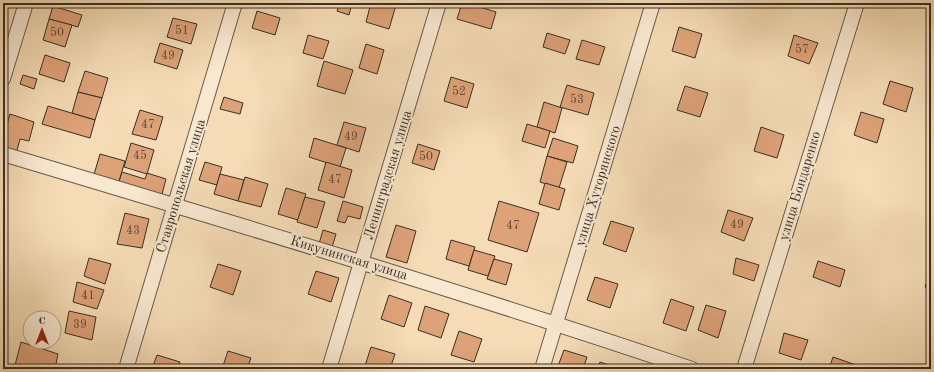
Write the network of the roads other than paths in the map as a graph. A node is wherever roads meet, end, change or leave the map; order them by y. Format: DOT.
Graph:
graph roads {
  1 [pos="26,3"];
  2 [pos="235,3"];
  3 [pos="439,3"];
  4 [pos="653,3"];
  5 [pos="857,3"];
  6 [pos="3,79"];
  7 [pos="3,154"];
  8 [pos="175,205"];
  9 [pos="362,262"];
  10 [pos="557,323"];
  11 [pos="126,369"];
  12 [pos="329,369"];
  13 [pos="542,369"];
  14 [pos="692,369"];
  15 [pos="744,369"];
  1 -- 6 [label="street"];
  2 -- 8 [label="street, Ставропольская улица"];
  3 -- 9 [label="street, Ленинградская улица"];
  4 -- 10 [label="street, улица Хуторянского"];
  5 -- 15 [label="street, улица Бондаренко"];
  7 -- 8 [label="street, Кикунинская улица"];
  8 -- 9 [label="street, Кикунинская улица"];
  8 -- 11 [label="street, Ставропольская улица"];
  9 -- 10 [label="street, Кикунинская улица"];
  9 -- 12 [label="street, Ленинградская улица"];
  10 -- 13 [label="street, улица Хуторянского"];
  10 -- 14 [label="street, Кикунинская улица"];
}
